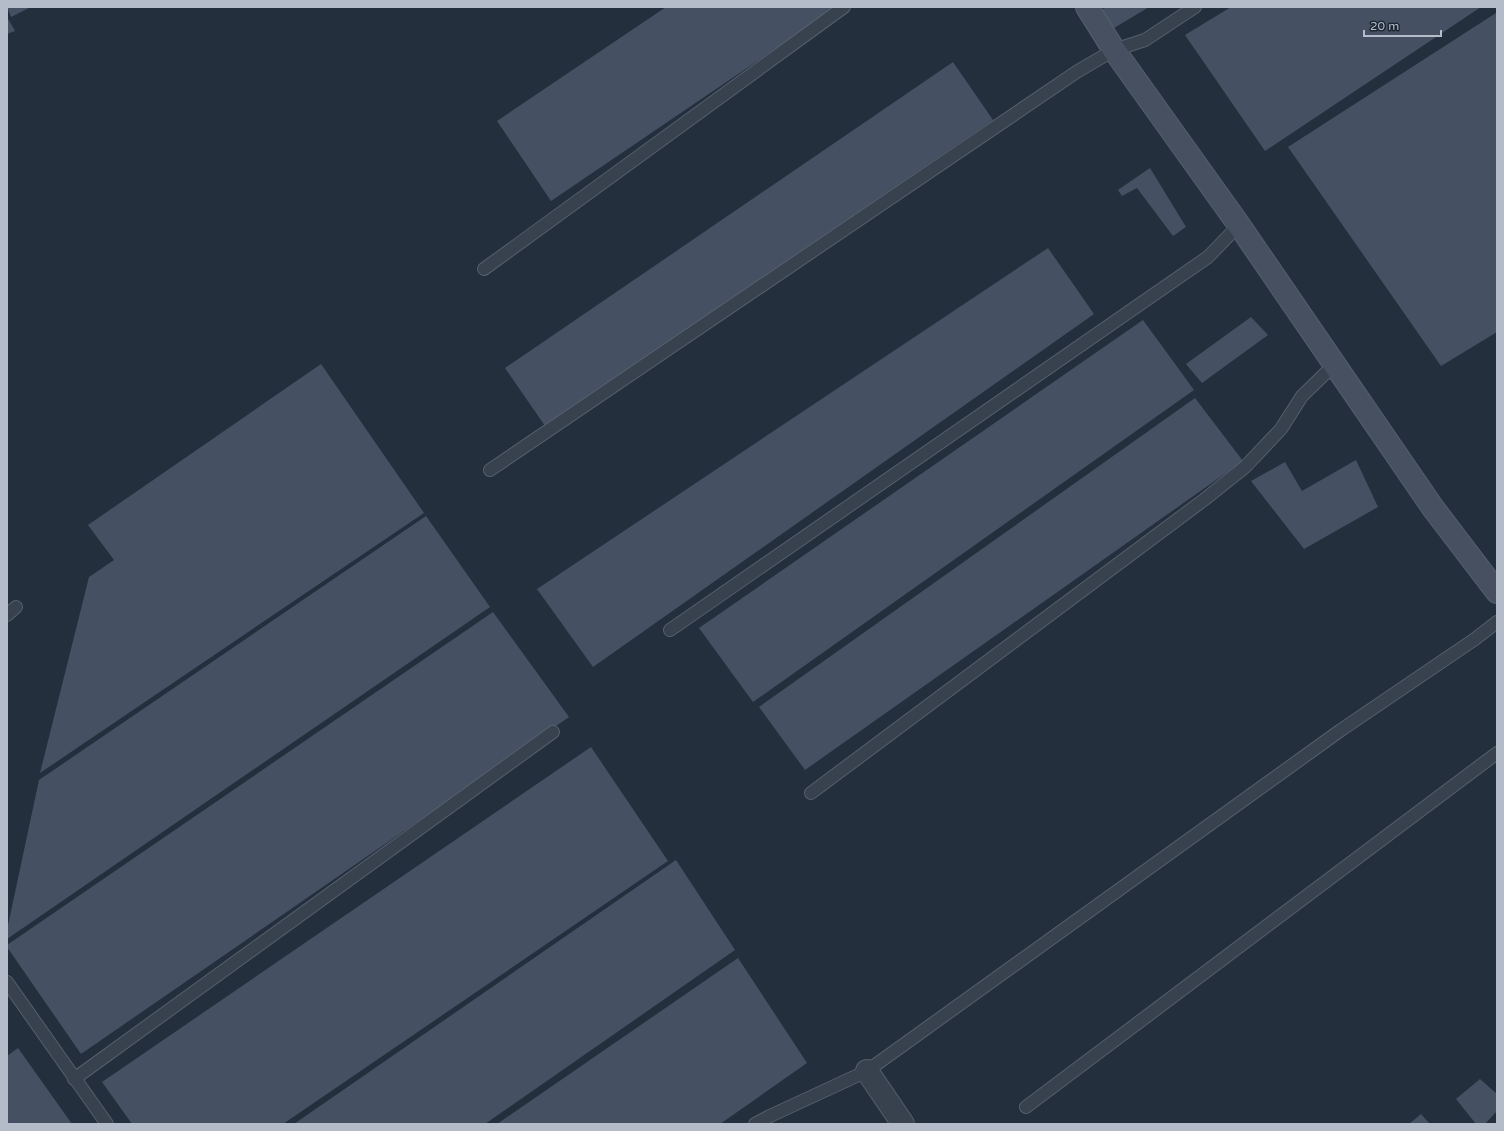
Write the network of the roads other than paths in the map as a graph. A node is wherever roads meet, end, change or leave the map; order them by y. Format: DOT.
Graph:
graph roads {
  1 [pos="844,7"];
  2 [pos="1087,7"];
  3 [pos="1194,7"];
  4 [pos="1114,50"];
  5 [pos="1239,225"];
  6 [pos="484,269"];
  7 [pos="1334,365"];
  8 [pos="490,470"];
  9 [pos="1497,592"];
  10 [pos="16,607"];
  11 [pos="7,615"];
  12 [pos="1497,622"];
  13 [pos="670,630"];
  14 [pos="553,732"];
  15 [pos="1497,753"];
  16 [pos="811,793"];
  17 [pos="7,982"];
  18 [pos="867,1071"];
  19 [pos="74,1079"];
  20 [pos="1026,1107"];
  21 [pos="107,1124"];
  22 [pos="755,1124"];
  23 [pos="903,1124"];
  1 -- 6 [label="lane"];
  2 -- 4 [label="street"];
  3 -- 4 [label="lane"];
  4 -- 5 [label="street"];
  4 -- 8 [label="lane"];
  5 -- 7 [label="street"];
  5 -- 13 [label="lane"];
  7 -- 9 [label="street"];
  7 -- 16 [label="lane"];
  10 -- 11 [label="lane"];
  12 -- 18 [label="lane"];
  14 -- 19 [label="lane"];
  15 -- 20 [label="lane"];
  17 -- 19 [label="lane"];
  18 -- 22 [label="lane"];
  18 -- 23 [label="street"];
  19 -- 21 [label="lane"];
}
